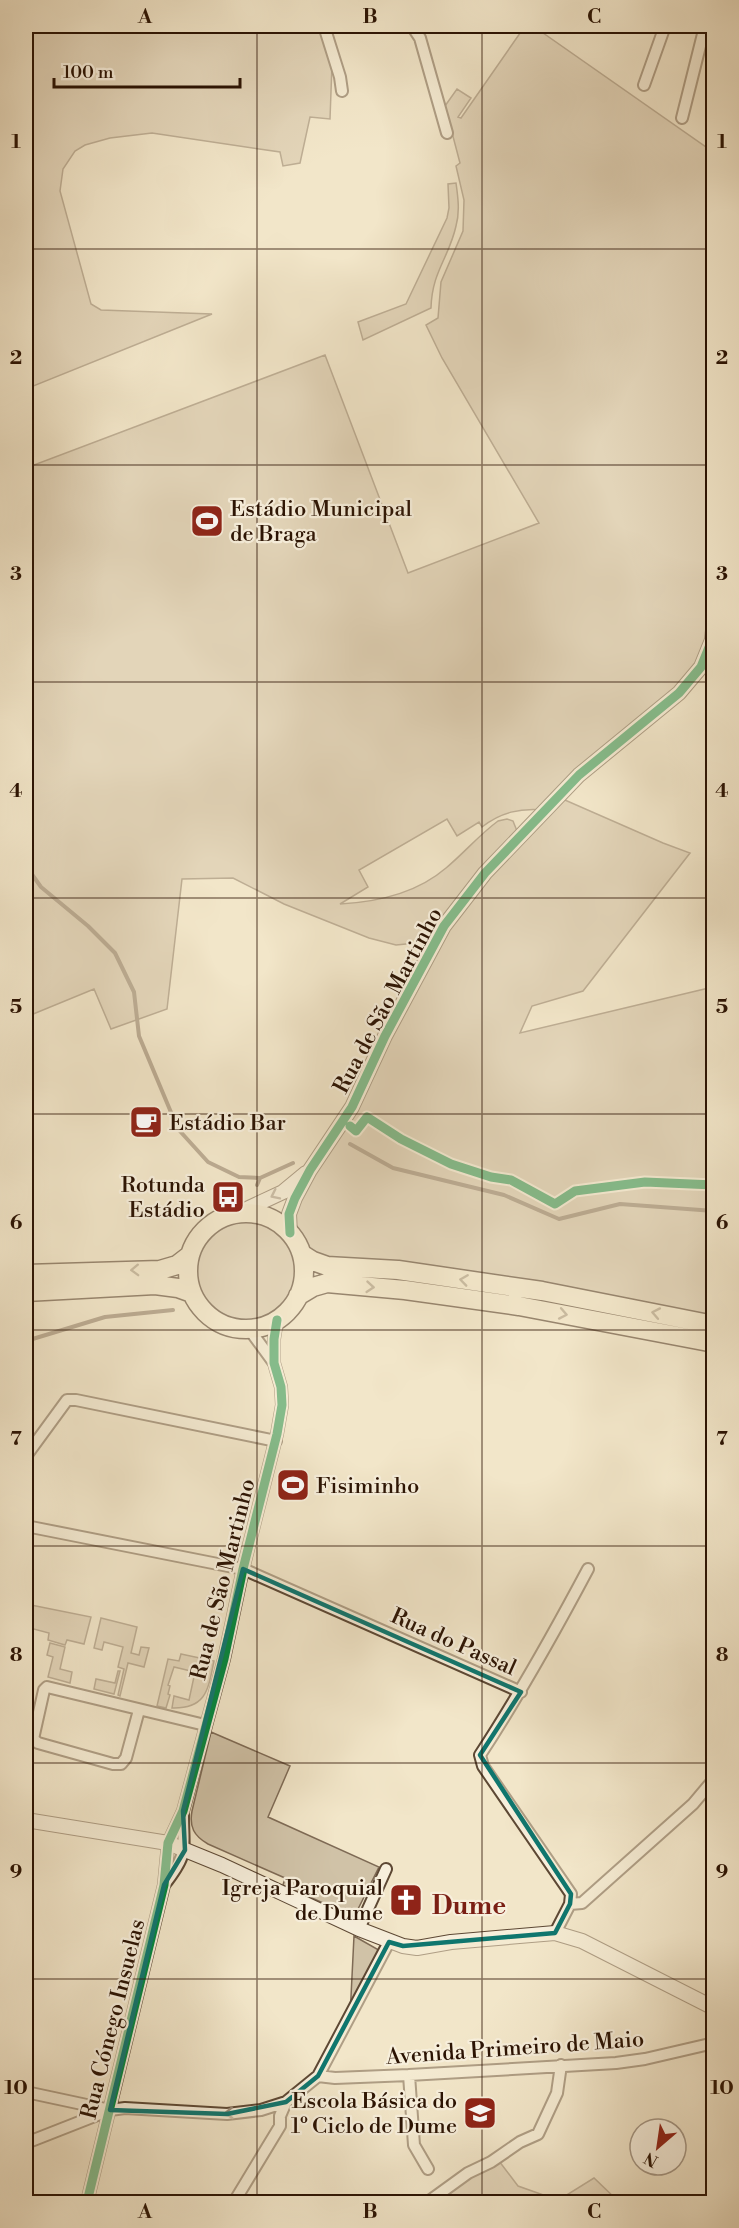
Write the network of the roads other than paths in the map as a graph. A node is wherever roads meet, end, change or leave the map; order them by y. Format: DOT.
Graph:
graph roads {
  1 [pos="324,26"];
  2 [pos="412,26"];
  3 [pos="665,26"];
  4 [pos="705,26"];
  5 [pos="644,85"];
  6 [pos="342,91"];
  7 [pos="682,118"];
  8 [pos="447,133"];
  9 [pos="714,620"];
  10 [pos="310,1170"];
  11 [pos="236,1214"];
  12 [pos="290,1233"];
  13 [pos="302,1254"];
  14 [pos="190,1256"];
  15 [pos="26,1274"];
  16 [pos="26,1292"];
  17 [pos="192,1293"];
  18 [pos="298,1296"];
  19 [pos="277,1320"];
  20 [pos="714,1325"];
  21 [pos="249,1329"];
  22 [pos="714,1343"];
  23 [pos="274,1363"];
  24 [pos="276,1441"];
  25 [pos="26,1456"];
  26 [pos="26,1526"];
  27 [pos="243,1569"];
  28 [pos="588,1569"];
  29 [pos="521,1692"];
  30 [pos="139,1710"];
  31 [pos="205,1725"];
  32 [pos="714,1779"];
  33 [pos="183,1811"];
  34 [pos="26,1820"];
  35 [pos="168,1843"];
  36 [pos="185,1850"];
  37 [pos="386,1869"];
  38 [pos="164,1885"];
  39 [pos="570,1904"];
  40 [pos="358,1929"];
  41 [pos="555,1933"];
  42 [pos="389,1942"];
  43 [pos="714,2008"];
  44 [pos="714,2043"];
  45 [pos="561,2065"];
  46 [pos="409,2075"];
  47 [pos="318,2076"];
  48 [pos="26,2092"];
  49 [pos="286,2102"];
  50 [pos="110,2110"];
  51 [pos="26,2143"];
  52 [pos="428,2169"];
  53 [pos="87,2202"];
  54 [pos="234,2202"];
  55 [pos="428,2202"];
  1 -- 6 [label="street"];
  2 -- 8 [label="street"];
  3 -- 5 [label="street"];
  4 -- 7 [label="street"];
  9 -- 10 [label="street, Rua de São Martinho"];
  10 -- 11 [label="street, Rua de São Martinho, one-way"];
  10 -- 12 [label="street, Rua de São Martinho"];
  11 -- 12 [label="main road"];
  11 -- 14 [label="main road"];
  12 -- 13 [label="main road"];
  13 -- 18 [label="main road"];
  20 -- 13 [label="main road, one-way"];
  14 -- 15 [label="main road, one-way"];
  14 -- 17 [label="main road"];
  16 -- 17 [label="main road"];
  17 -- 21 [label="main road"];
  18 -- 19 [label="main road"];
  18 -- 22 [label="main road, one-way"];
  19 -- 21 [label="main road"];
  19 -- 23 [label="street, Rua de São Martinho"];
  21 -- 23 [label="street, Rua de São Martinho"];
  23 -- 24 [label="street, Rua de São Martinho"];
  24 -- 25 [label="street"];
  24 -- 27 [label="street, Rua de São Martinho"];
  26 -- 27 [label="street, Rua do Passal"];
  27 -- 29 [label="street, Rua do Passal"];
  27 -- 31 [label="street, Rua de São Martinho"];
  28 -- 29 [label="street"];
  29 -- 39 [label="street, Rua do Passal"];
  30 -- 30 [label="street"];
  30 -- 31 [label="street"];
  31 -- 33 [label="street, Rua de São Martinho"];
  32 -- 39 [label="street"];
  33 -- 35 [label="street, Rua de São Martinho"];
  33 -- 36 [label="street, Rua de São Martinho"];
  34 -- 35 [label="street"];
  35 -- 36 [label="street"];
  35 -- 38 [label="street, Rua Cónego Insuelas"];
  36 -- 38 [label="street, Rua Cónego Insuelas"];
  36 -- 40 [label="street"];
  37 -- 40 [label="street"];
  38 -- 50 [label="street, Rua Cónego Insuelas"];
  39 -- 41 [label="street"];
  40 -- 42 [label="street"];
  41 -- 42 [label="street"];
  41 -- 43 [label="street"];
  42 -- 47 [label="street"];
  44 -- 45 [label="street, Avenida Primeiro de Maio"];
  45 -- 46 [label="street, Avenida Primeiro de Maio"];
  45 -- 55 [label="street"];
  46 -- 47 [label="street, Avenida Primeiro de Maio"];
  46 -- 52 [label="street"];
  47 -- 49 [label="street"];
  48 -- 50 [label="street"];
  49 -- 50 [label="street, one-way"];
  49 -- 54 [label="street"];
  50 -- 51 [label="street"];
  50 -- 53 [label="street, Rua Cónego Insuelas"];
}
